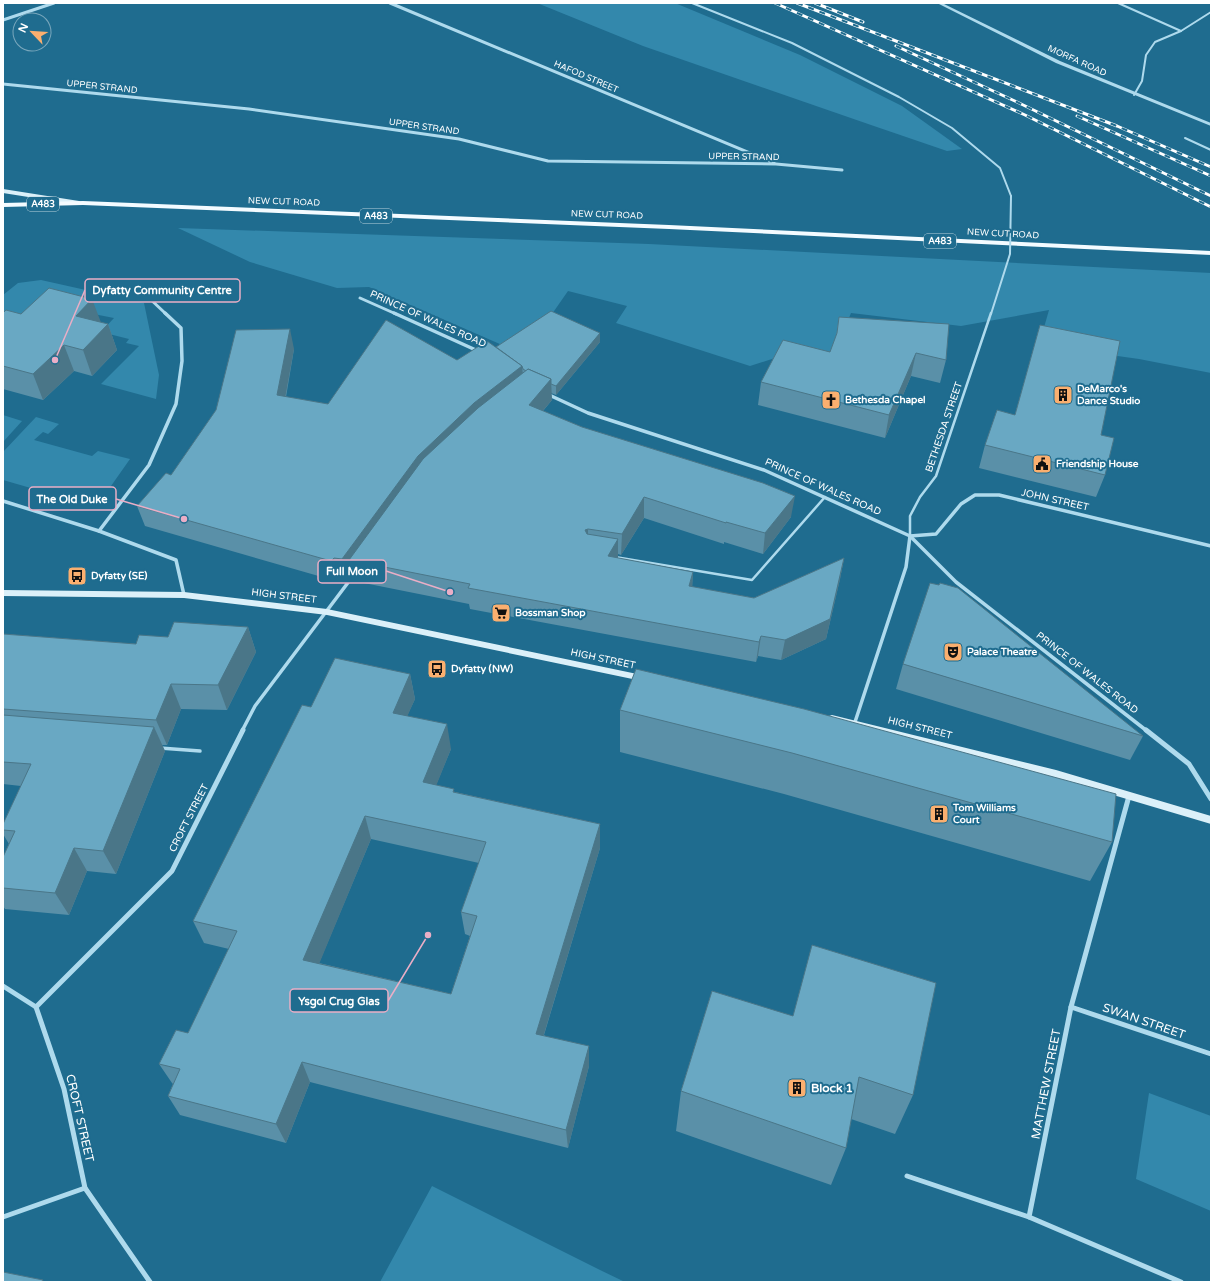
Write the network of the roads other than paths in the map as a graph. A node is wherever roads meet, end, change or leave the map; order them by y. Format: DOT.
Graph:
graph roads {
  1 [pos="54,3"];
  2 [pos="390,3"];
  3 [pos="692,3"];
  4 [pos="939,3"];
  5 [pos="1118,3"];
  6 [pos="1211,12"];
  7 [pos="3,20"];
  8 [pos="1181,31"];
  9 [pos="3,84"];
  10 [pos="1134,95"];
  11 [pos="1211,125"];
  12 [pos="1185,138"];
  13 [pos="1211,150"];
  14 [pos="776,164"];
  15 [pos="842,170"];
  16 [pos="3,191"];
  17 [pos="83,203"];
  18 [pos="3,205"];
  19 [pos="1211,253"];
  20 [pos="147,296"];
  21 [pos="360,298"];
  22 [pos="483,354"];
  23 [pos="542,392"];
  24 [pos="825,497"];
  25 [pos="3,501"];
  26 [pos="99,530"];
  27 [pos="910,536"];
  28 [pos="1211,546"];
  29 [pos="611,556"];
  30 [pos="360,565"];
  31 [pos="3,593"];
  32 [pos="184,595"];
  33 [pos="327,612"];
  34 [pos="654,681"];
  35 [pos="820,715"];
  36 [pos="855,722"];
  37 [pos="153,747"];
  38 [pos="200,751"];
  39 [pos="1129,796"];
  40 [pos="1211,799"];
  41 [pos="1211,820"];
  42 [pos="3,986"];
  43 [pos="36,1007"];
  44 [pos="1072,1007"];
  45 [pos="1211,1054"];
  46 [pos="907,1176"];
  47 [pos="84,1188"];
  48 [pos="3,1217"];
  49 [pos="1029,1217"];
  50 [pos="150,1282"];
  51 [pos="1181,1282"];
  1 -- 7 [label="street"];
  2 -- 14 [label="street, HAFOD STREET"];
  3 -- 27 [label="lane, BETHESDA STREET, bridge"];
  4 -- 10 [label="street, MORFA ROAD"];
  5 -- 8 [label="lane"];
  6 -- 8 [label="lane"];
  8 -- 10 [label="lane"];
  9 -- 14 [label="street, UPPER STRAND"];
  10 -- 11 [label="street, MORFA ROAD"];
  12 -- 13 [label="lane"];
  14 -- 15 [label="street, UPPER STRAND"];
  16 -- 17 [label="main road"];
  17 -- 18 [label="main road, NEW CUT ROAD / A483"];
  17 -- 19 [label="main road, NEW CUT ROAD / A483"];
  20 -- 26 [label="street"];
  21 -- 22 [label="street, PRINCE OF WALES ROAD"];
  23 -- 24 [label="street, PRINCE OF WALES ROAD"];
  24 -- 27 [label="street, PRINCE OF WALES ROAD"];
  24 -- 29 [label="lane"];
  25 -- 26 [label="street"];
  26 -- 32 [label="street"];
  27 -- 28 [label="street, JOHN STREET"];
  27 -- 36 [label="street"];
  27 -- 40 [label="street, PRINCE OF WALES ROAD"];
  30 -- 33 [label="street, CROFT STREET"];
  31 -- 32 [label="main road, HIGH STREET"];
  32 -- 33 [label="main road, HIGH STREET"];
  33 -- 34 [label="main road, HIGH STREET"];
  33 -- 43 [label="street, CROFT STREET"];
  35 -- 36 [label="main road, HIGH STREET"];
  36 -- 39 [label="main road, HIGH STREET"];
  37 -- 38 [label="lane"];
  39 -- 41 [label="main road, HIGH STREET"];
  39 -- 44 [label="street, MATTHEW STREET"];
  42 -- 43 [label="street"];
  43 -- 47 [label="street, CROFT STREET"];
  44 -- 45 [label="street, SWAN STREET"];
  44 -- 49 [label="street, MATTHEW STREET"];
  46 -- 49 [label="street"];
  47 -- 48 [label="street"];
  47 -- 50 [label="street, CROFT STREET"];
  49 -- 51 [label="street"];
}
